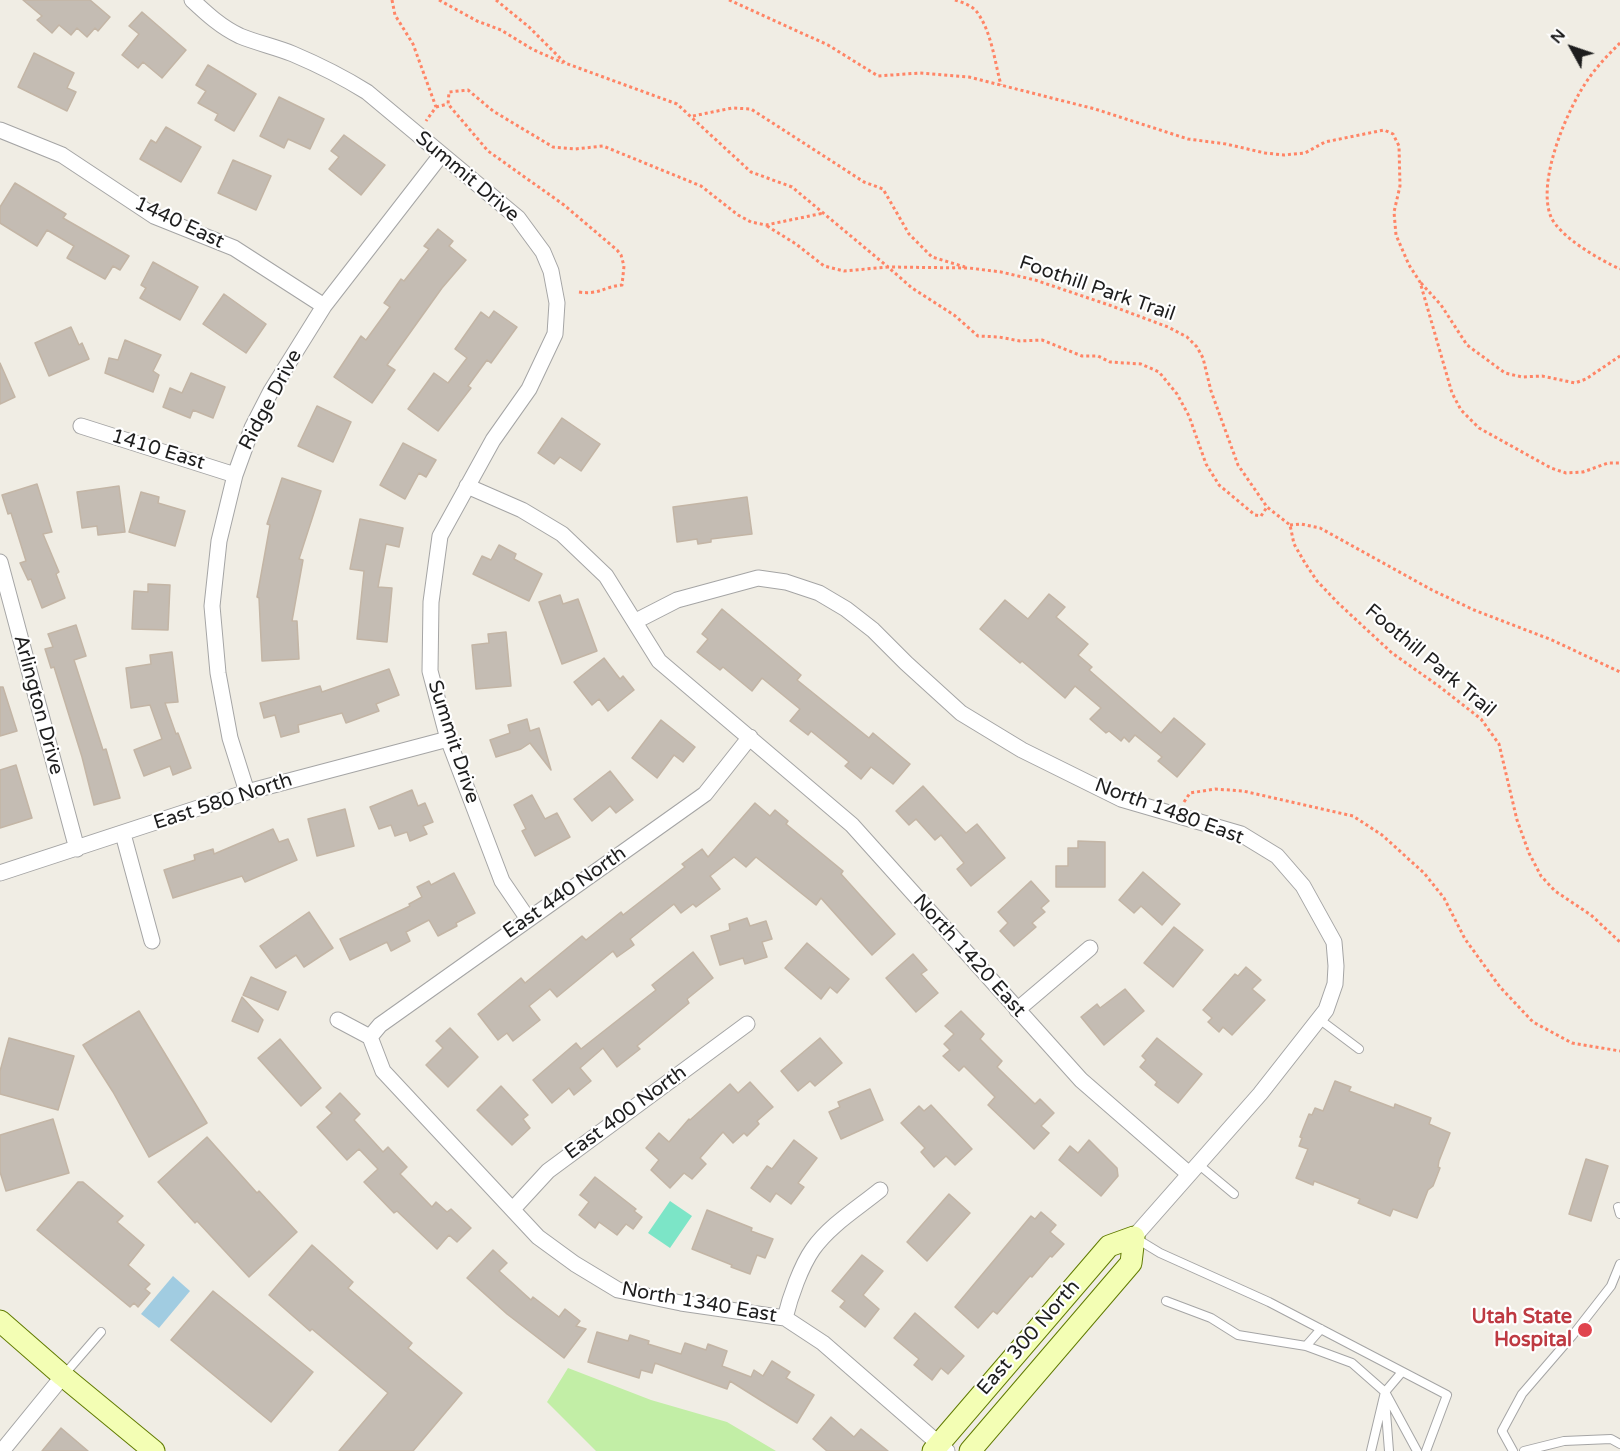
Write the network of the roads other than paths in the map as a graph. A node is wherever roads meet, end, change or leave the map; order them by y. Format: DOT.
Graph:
graph roads {
  1 [pos="192,0"];
  2 [pos="0,130"];
  3 [pos="441,155"];
  4 [pos="324,306"];
  5 [pos="81,426"];
  6 [pos="235,476"];
  7 [pos="467,486"];
  8 [pos="0,562"];
  9 [pos="636,621"];
  10 [pos="750,737"];
  11 [pos="448,739"];
  12 [pos="247,792"];
  13 [pos="123,834"];
  14 [pos="77,849"];
  15 [pos="0,873"];
  16 [pos="528,919"];
  17 [pos="152,941"];
  18 [pos="1090,948"];
  19 [pos="1017,1010"];
  20 [pos="1318,1019"];
  21 [pos="338,1020"];
  22 [pos="747,1024"];
  23 [pos="370,1037"];
  24 [pos="1359,1049"];
  25 [pos="1194,1169"];
  26 [pos="880,1190"];
  27 [pos="1234,1194"];
  28 [pos="513,1209"];
  29 [pos="1134,1237"];
  30 [pos="1620,1264"];
  31 [pos="1166,1301"];
  32 [pos="784,1318"];
  33 [pos="0,1321"];
  34 [pos="1321,1329"];
  35 [pos="101,1332"];
  36 [pos="1306,1346"];
  37 [pos="1402,1372"];
  38 [pos="63,1376"];
  39 [pos="1385,1392"];
  40 [pos="1620,1444"];
  41 [pos="939,1449"];
  42 [pos="1,1451"];
  43 [pos="154,1451"];
  44 [pos="970,1451"];
  45 [pos="1371,1451"];
  46 [pos="1389,1451"];
  47 [pos="1417,1451"];
  48 [pos="1426,1451"];
  49 [pos="1513,1451"];
  50 [pos="1524,1451"];
  1 -- 3 [label="street, Summit Drive"];
  2 -- 4 [label="street, 1440 East"];
  3 -- 4 [label="street, Ridge Drive"];
  3 -- 7 [label="street, Summit Drive"];
  4 -- 6 [label="street, Ridge Drive"];
  5 -- 6 [label="street, 1410 East"];
  6 -- 12 [label="street, Ridge Drive"];
  7 -- 9 [label="street"];
  7 -- 11 [label="street, Summit Drive"];
  8 -- 14 [label="street, Arlington Drive"];
  9 -- 10 [label="street"];
  9 -- 20 [label="street, North 1480 East"];
  10 -- 16 [label="street, East 440 North"];
  10 -- 19 [label="street, North 1420 East"];
  11 -- 12 [label="street, East 580 North"];
  11 -- 16 [label="street, Summit Drive"];
  12 -- 13 [label="street, East 580 North"];
  13 -- 14 [label="street, East 580 North"];
  13 -- 17 [label="street"];
  14 -- 15 [label="street, East 580 North"];
  16 -- 23 [label="street, East 440 North"];
  18 -- 19 [label="street"];
  19 -- 25 [label="street, North 1420 East"];
  20 -- 24 [label="lane"];
  20 -- 25 [label="street, North 1480 East"];
  21 -- 23 [label="street"];
  22 -- 28 [label="street, East 400 North"];
  23 -- 28 [label="street, North 1340 East"];
  25 -- 27 [label="lane"];
  25 -- 29 [label="street, East 300 North"];
  26 -- 32 [label="street"];
  28 -- 32 [label="street, North 1340 East"];
  29 -- 34 [label="lane"];
  29 -- 41 [label="street, East 300 North"];
  29 -- 44 [label="street, East 300 North"];
  30 -- 49 [label="lane"];
  31 -- 36 [label="lane"];
  32 -- 41 [label="street, North 1340 East"];
  33 -- 38 [label="street"];
  34 -- 36 [label="lane"];
  34 -- 37 [label="lane"];
  35 -- 38 [label="lane"];
  36 -- 39 [label="lane"];
  37 -- 39 [label="lane"];
  37 -- 48 [label="lane"];
  38 -- 42 [label="street"];
  38 -- 43 [label="street"];
  39 -- 45 [label="lane"];
  39 -- 46 [label="lane"];
  39 -- 47 [label="lane"];
  40 -- 50 [label="lane"];
}
